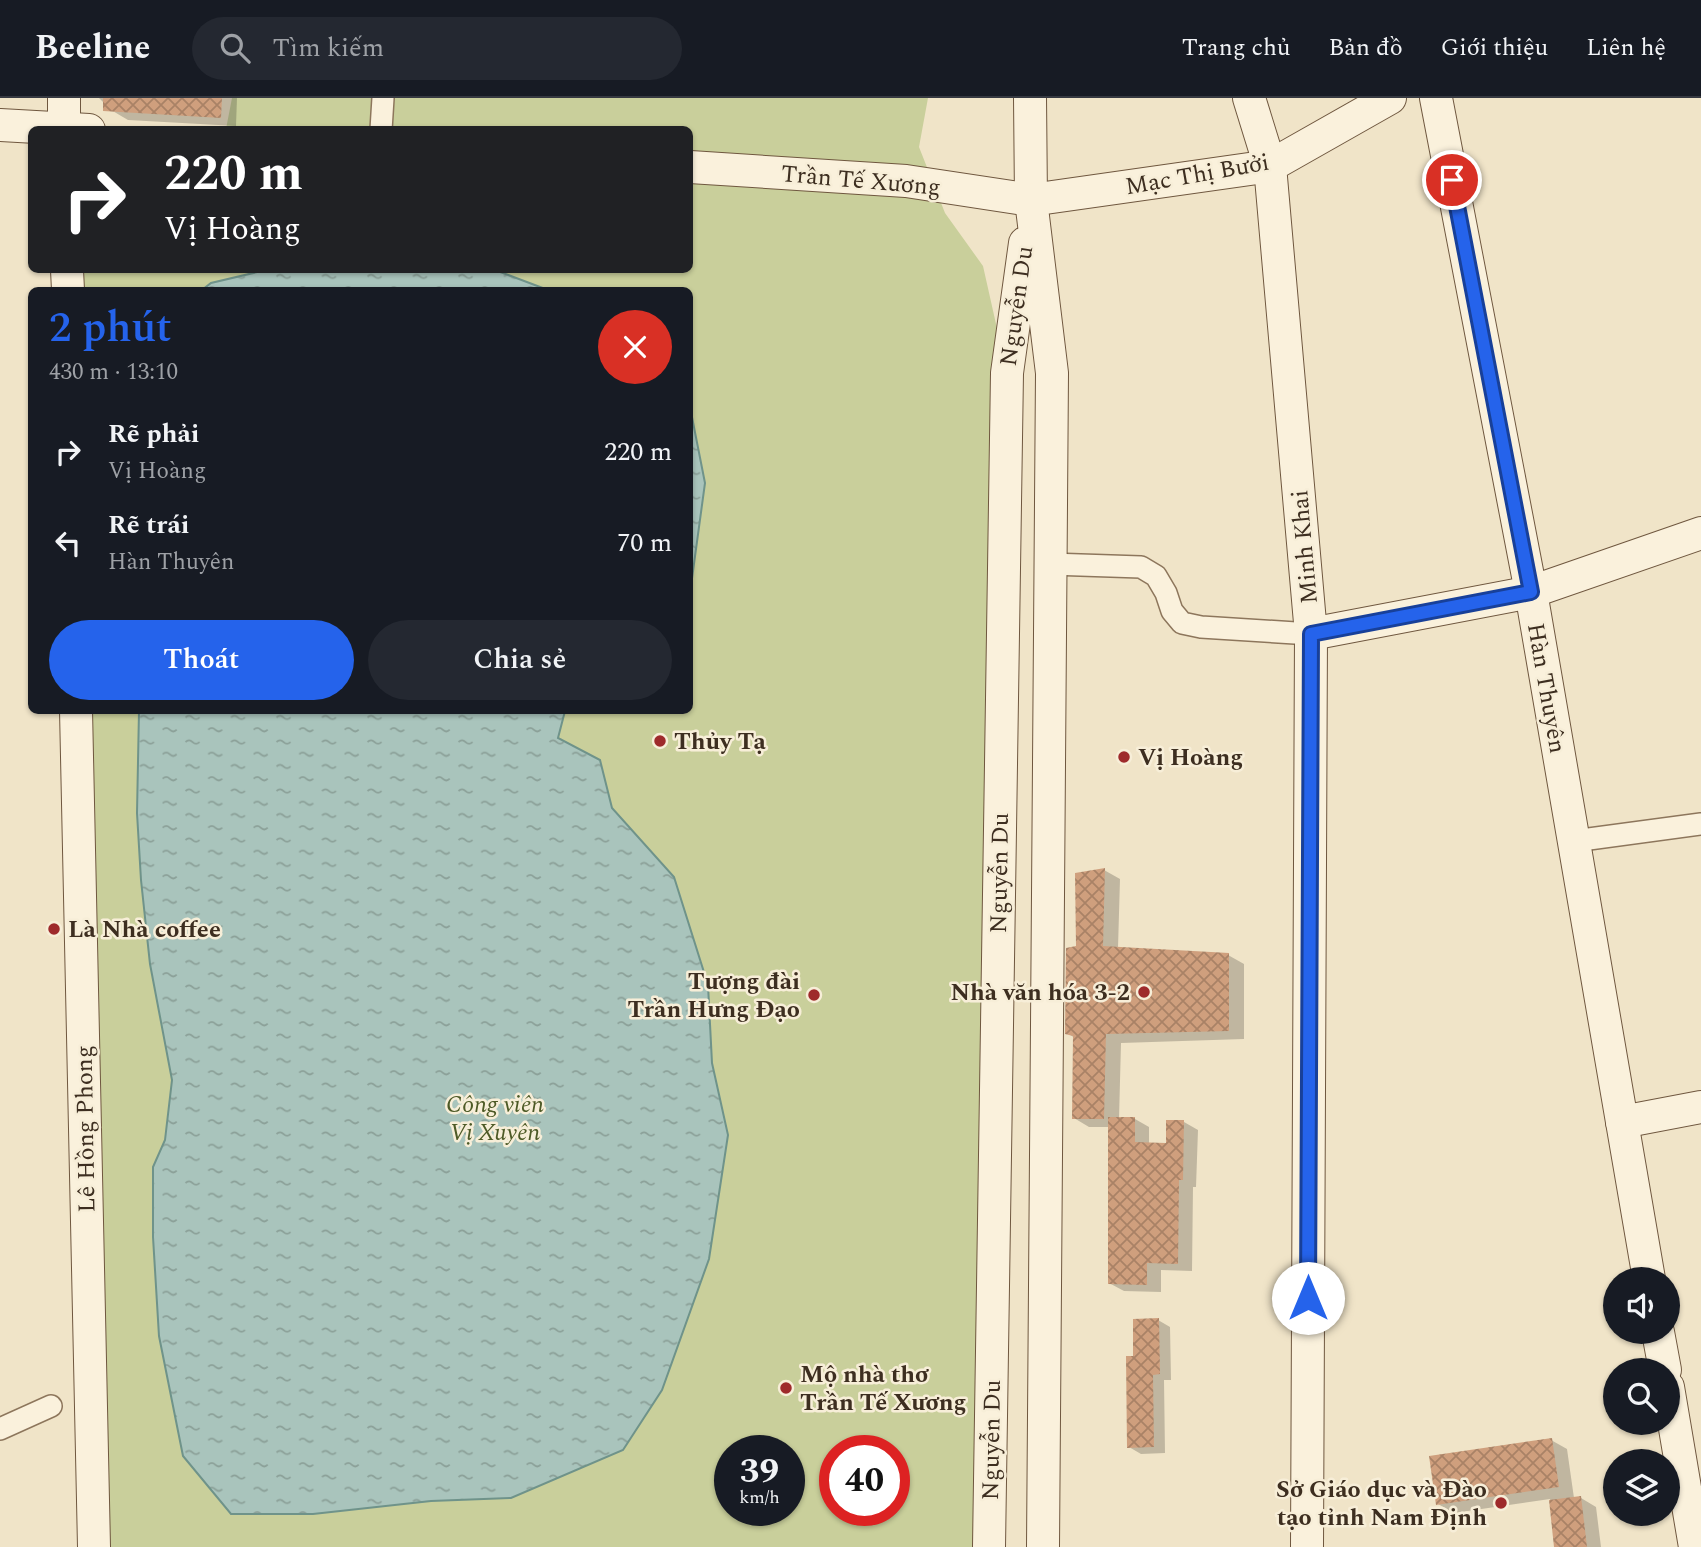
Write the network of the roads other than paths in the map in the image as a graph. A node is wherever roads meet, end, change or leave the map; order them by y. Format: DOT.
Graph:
graph roads {
  1 [pos="383,98"];
  2 [pos="1030,98"];
  3 [pos="1249,98"];
  4 [pos="1390,98"];
  5 [pos="1436,98"];
  6 [pos="70,121"];
  7 [pos="0,125"];
  8 [pos="381,126"];
  9 [pos="1270,166"];
  10 [pos="693,167"];
  11 [pos="1031,200"];
  12 [pos="1701,533"];
  13 [pos="1049,564"];
  14 [pos="1531,592"];
  15 [pos="1311,634"];
  16 [pos="76,714"];
  17 [pos="1701,824"];
  18 [pos="1574,841"];
  19 [pos="1701,1107"];
  20 [pos="1622,1122"];
  21 [pos="1647,1267"];
  22 [pos="51,1406"];
  23 [pos="0,1429"];
  24 [pos="1676,1435"];
  25 [pos="94,1547"];
  26 [pos="989,1547"];
  27 [pos="1042,1547"];
  28 [pos="1307,1547"];
  29 [pos="1695,1547"];
  1 -- 8 [label="street"];
  2 -- 11 [label="street, Nguyễn Du"];
  3 -- 9 [label="street, Minh Khai"];
  4 -- 9 [label="street, Mạc Thị Bưởi"];
  5 -- 14 [label="street, Hàn Thuyên"];
  6 -- 7 [label="street"];
  9 -- 11 [label="street, Mạc Thị Bưởi"];
  9 -- 15 [label="street, Minh Khai"];
  10 -- 11 [label="street, Trần Tế Xương"];
  11 -- 13 [label="street, Nguyễn Du"];
  11 -- 26 [label="street, Nguyễn Du"];
  12 -- 14 [label="street"];
  13 -- 15 [label="street"];
  13 -- 27 [label="street, Nguyễn Du"];
  14 -- 15 [label="street"];
  14 -- 18 [label="street, Hàn Thuyên"];
  15 -- 28 [label="street, Minh Khai"];
  16 -- 25 [label="street, Lê Hồng Phong"];
  17 -- 18 [label="street"];
  18 -- 20 [label="street, Hàn Thuyên"];
  19 -- 20 [label="street"];
  20 -- 21 [label="street, Hàn Thuyên"];
  22 -- 23 [label="street"];
  24 -- 29 [label="street"];
}
